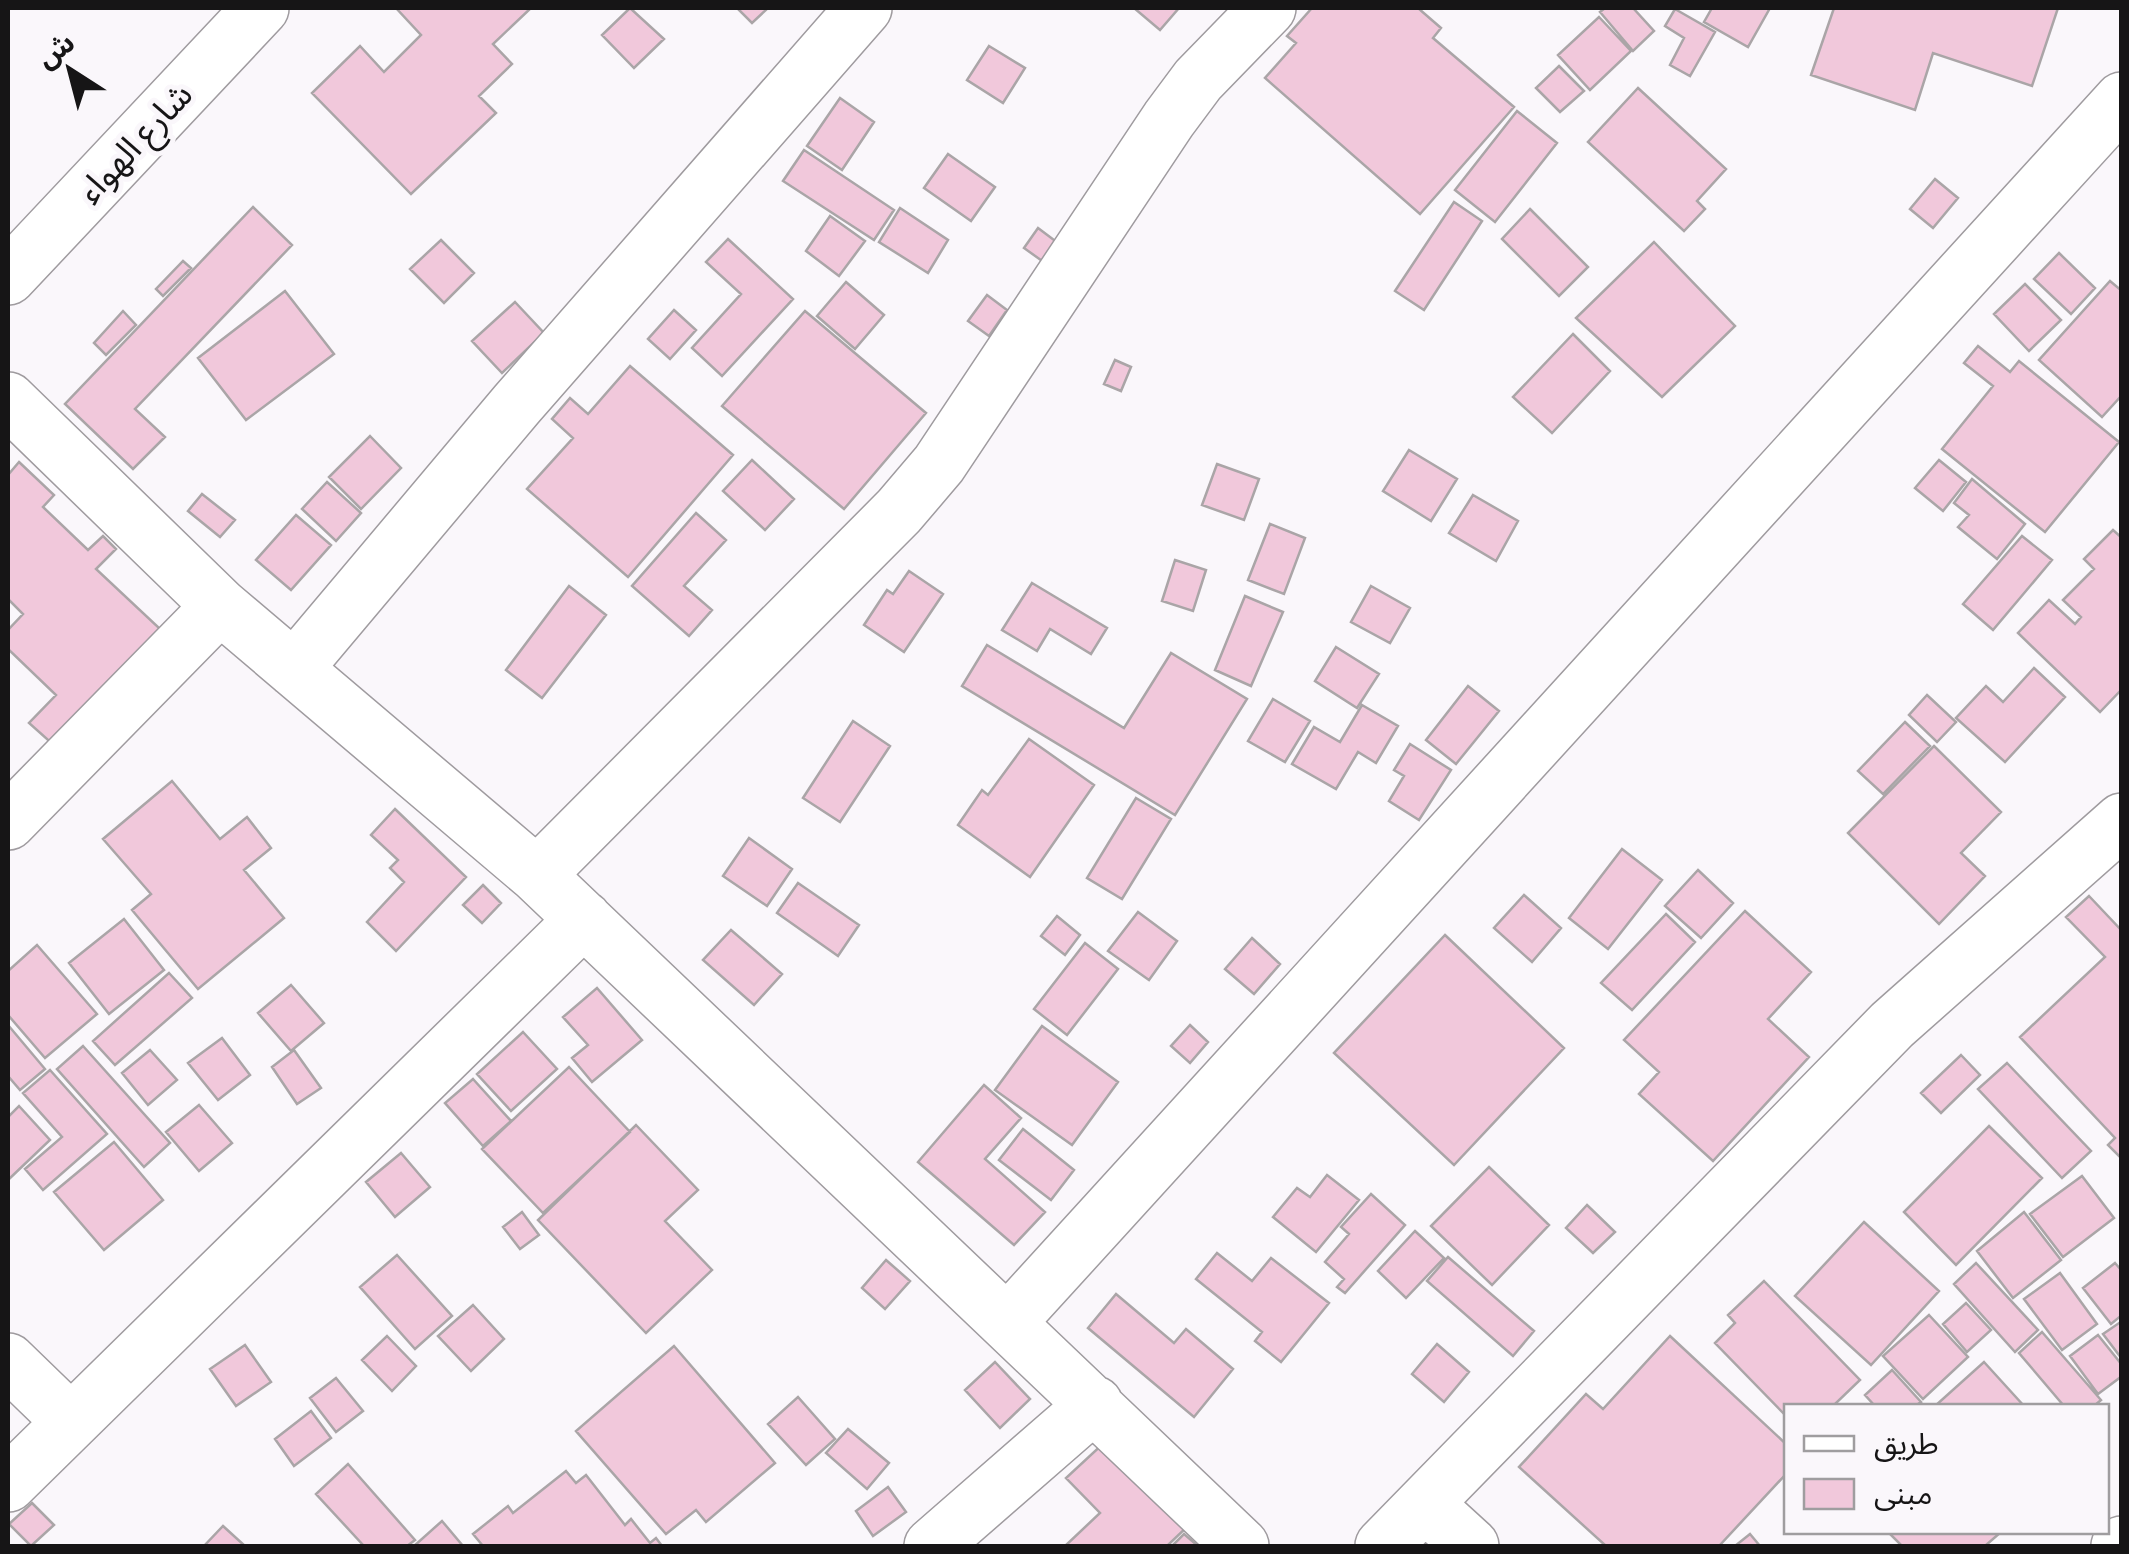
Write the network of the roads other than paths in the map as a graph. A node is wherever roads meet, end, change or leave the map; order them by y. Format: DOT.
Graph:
graph roads {
  1 [pos="261,8"];
  2 [pos="864,8"];
  3 [pos="1268,8"];
  4 [pos="2122,100"];
  5 [pos="14,257"];
  6 [pos="8,400"];
  7 [pos="220,606"];
  8 [pos="294,669"];
  9 [pos="2122,821"];
  10 [pos="8,822"];
  11 [pos="537,875"];
  12 [pos="584,919"];
  13 [pos="1008,1321"];
  14 [pos="8,1360"];
  15 [pos="1096,1404"];
  16 [pos="70,1422"];
  17 [pos="8,1484"];
  18 [pos="1425,1504"];
  19 [pos="932,1546"];
  20 [pos="1241,1546"];
  21 [pos="1383,1546"];
  22 [pos="1470,1546"];
  1 -- 5 [label="street, شارع الهواء"];
  2 -- 8 [label="street"];
  3 -- 11 [label="street"];
  4 -- 13 [label="street"];
  6 -- 7 [label="street"];
  7 -- 8 [label="street"];
  7 -- 10 [label="street"];
  8 -- 11 [label="street"];
  9 -- 18 [label="street"];
  11 -- 12 [label="street"];
  12 -- 13 [label="street"];
  12 -- 16 [label="street"];
  13 -- 15 [label="street"];
  14 -- 16 [label="street"];
  15 -- 19 [label="street"];
  15 -- 20 [label="street"];
  16 -- 17 [label="street"];
  18 -- 21 [label="street"];
  18 -- 22 [label="street"];
}
